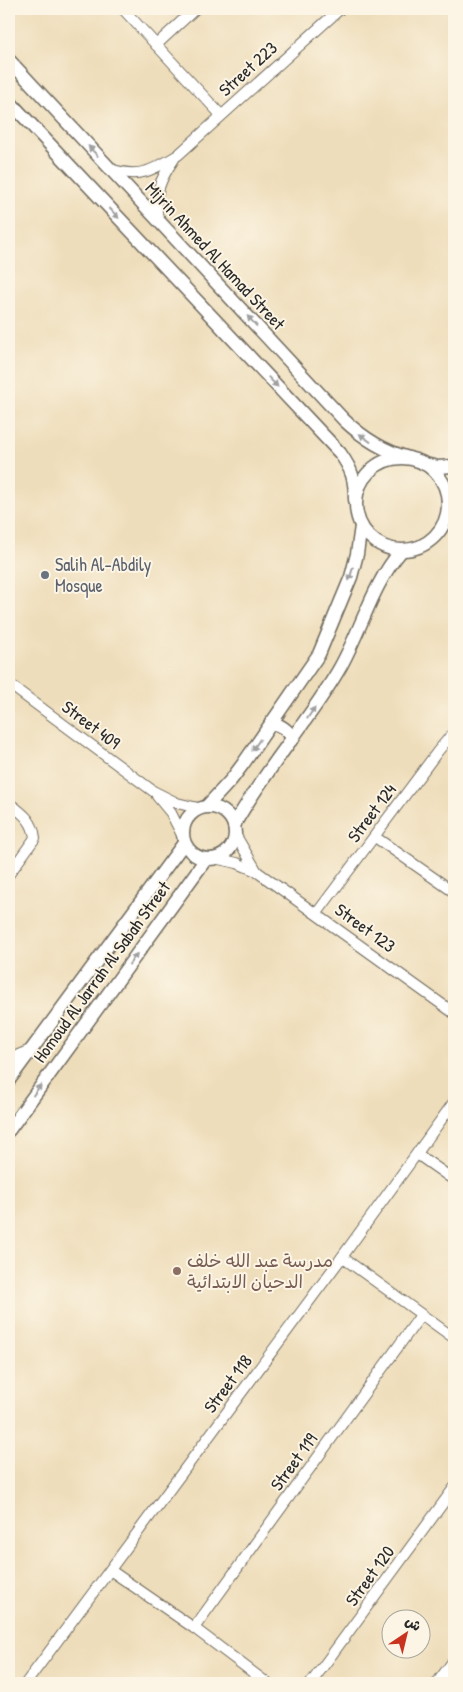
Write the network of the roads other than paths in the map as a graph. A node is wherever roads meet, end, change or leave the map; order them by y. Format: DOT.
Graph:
graph roads {
  1 [pos="123,9"];
  2 [pos="194,9"];
  3 [pos="340,9"];
  4 [pos="156,45"];
  5 [pos="9,60"];
  6 [pos="9,101"];
  7 [pos="220,115"];
  8 [pos="178,155"];
  9 [pos="110,170"];
  10 [pos="158,220"];
  11 [pos="408,458"];
  12 [pos="425,464"];
  13 [pos="454,466"];
  14 [pos="355,500"];
  15 [pos="454,517"];
  16 [pos="361,526"];
  17 [pos="438,534"];
  18 [pos="401,551"];
  19 [pos="9,684"];
  20 [pos="271,723"];
  21 [pos="454,732"];
  22 [pos="293,739"];
  23 [pos="153,791"];
  24 [pos="9,803"];
  25 [pos="202,807"];
  26 [pos="235,830"];
  27 [pos="375,837"];
  28 [pos="183,839"];
  29 [pos="210,858"];
  30 [pos="256,871"];
  31 [pos="9,874"];
  32 [pos="454,892"];
  33 [pos="317,913"];
  34 [pos="454,1013"];
  35 [pos="31,1049"];
  36 [pos="9,1059"];
  37 [pos="9,1080"];
  38 [pos="454,1102"];
  39 [pos="9,1130"];
  40 [pos="417,1154"];
  41 [pos="454,1180"];
  42 [pos="342,1257"];
  43 [pos="421,1315"];
  44 [pos="454,1338"];
  45 [pos="454,1488"];
  46 [pos="110,1570"];
  47 [pos="194,1628"];
  48 [pos="454,1660"];
  49 [pos="26,1683"];
  50 [pos="267,1683"];
  51 [pos="311,1683"];
  52 [pos="437,1683"];
  1 -- 4 [label="street"];
  2 -- 4 [label="street"];
  3 -- 7 [label="street, Street 223"];
  4 -- 7 [label="street"];
  9 -- 5 [label="street, Mijrin Ahmed Al Hamad Street, one-way"];
  6 -- 14 [label="street, one-way"];
  7 -- 8 [label="street, Street 223"];
  8 -- 9 [label="street, Street 223"];
  8 -- 10 [label="street, Street 223"];
  9 -- 10 [label="street, Mijrin Ahmed Al Hamad Street"];
  11 -- 10 [label="street, Mijrin Ahmed Al Hamad Street, one-way"];
  11 -- 12 [label="street"];
  11 -- 14 [label="street"];
  12 -- 13 [label="street"];
  12 -- 17 [label="street"];
  14 -- 16 [label="street"];
  15 -- 17 [label="street"];
  16 -- 18 [label="street"];
  16 -- 20 [label="street, one-way"];
  17 -- 18 [label="street"];
  22 -- 18 [label="street, one-way"];
  19 -- 23 [label="street, Street 409"];
  20 -- 22 [label="street"];
  20 -- 25 [label="street, one-way"];
  21 -- 27 [label="street, Street 124"];
  22 -- 26 [label="street"];
  23 -- 25 [label="street, Street 409"];
  23 -- 28 [label="street, Street 409"];
  24 -- 31 [label="street"];
  25 -- 26 [label="street"];
  25 -- 28 [label="street"];
  26 -- 29 [label="street"];
  26 -- 30 [label="street, Street 123"];
  27 -- 32 [label="street"];
  27 -- 33 [label="street, Street 124"];
  28 -- 29 [label="street"];
  28 -- 35 [label="street, Homoud Al Jarrah Al Sabah Street"];
  29 -- 30 [label="street, Street 123"];
  39 -- 29 [label="street, Homoud Al Jarrah Al Sabah Street, one-way"];
  30 -- 33 [label="street, Street 123"];
  33 -- 34 [label="street, Street 123"];
  35 -- 36 [label="street"];
  35 -- 37 [label="street, Homoud Al Jarrah Al Sabah Street"];
  38 -- 40 [label="street, Street 118"];
  40 -- 41 [label="street"];
  40 -- 42 [label="street, Street 118"];
  42 -- 43 [label="street"];
  42 -- 46 [label="street, Street 118"];
  43 -- 44 [label="street"];
  43 -- 47 [label="street, Street 119"];
  45 -- 51 [label="street, Street 120"];
  46 -- 47 [label="street"];
  46 -- 49 [label="street, Street 118"];
  47 -- 50 [label="street"];
  48 -- 52 [label="street"];
}
